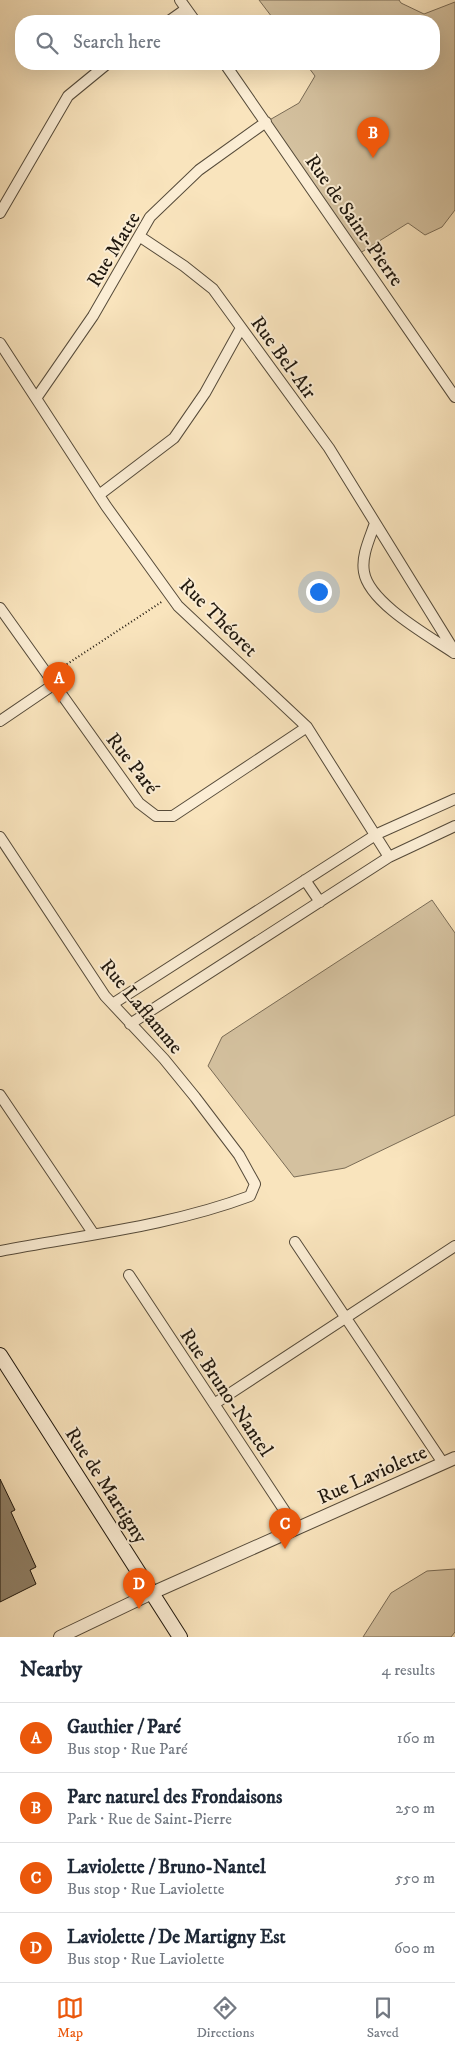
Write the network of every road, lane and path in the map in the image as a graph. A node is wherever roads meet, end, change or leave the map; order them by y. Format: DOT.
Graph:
graph roads {
  1 [pos="180,0"];
  2 [pos="186,9"];
  3 [pos="178,15"];
  4 [pos="190,15"];
  5 [pos="100,70"];
  6 [pos="229,70"];
  7 [pos="266,122"];
  8 [pos="0,212"];
  9 [pos="139,236"];
  10 [pos="240,328"];
  11 [pos="0,343"];
  12 [pos="37,397"];
  13 [pos="455,397"];
  14 [pos="99,495"];
  15 [pos="375,523"];
  16 [pos="171,596"];
  17 [pos="0,608"];
  18 [pos="455,653"];
  19 [pos="50,681"];
  20 [pos="0,721"];
  21 [pos="307,727"];
  22 [pos="455,799"];
  23 [pos="455,826"];
  24 [pos="376,835"];
  25 [pos="0,837"];
  26 [pos="389,857"];
  27 [pos="305,880"];
  28 [pos="320,902"];
  29 [pos="114,1003"];
  30 [pos="130,1024"];
  31 [pos="0,1095"];
  32 [pos="93,1233"];
  33 [pos="295,1242"];
  34 [pos="455,1246"];
  35 [pos="0,1251"];
  36 [pos="129,1276"];
  37 [pos="345,1316"];
  38 [pos="0,1355"];
  39 [pos="214,1404"];
  40 [pos="455,1458"];
  41 [pos="443,1463"];
  42 [pos="296,1528"];
  43 [pos="152,1593"];
  44 [pos="60,1637"];
  45 [pos="180,1637"];
  1 -- 2 [label="street"];
  2 -- 3 [label="street"];
  2 -- 4 [label="street"];
  5 -- 8 [label="street"];
  6 -- 7 [label="street, Rue de Saint-Pierre"];
  7 -- 9 [label="street, Rue Matte"];
  7 -- 13 [label="street, Rue de Saint-Pierre"];
  9 -- 10 [label="street, Rue Bel-Air"];
  9 -- 12 [label="street, Rue Matte"];
  10 -- 14 [label="street"];
  10 -- 15 [label="street, Rue Bel-Air"];
  11 -- 12 [label="street, Rue Théoret"];
  12 -- 14 [label="street, Rue Théoret"];
  14 -- 16 [label="street, Rue Théoret"];
  15 -- 18 [label="street, Rue Bel-Air"];
  15 -- 18 [label="street, Rue Bel-Air"];
  16 -- 19 [label="path"];
  16 -- 21 [label="street, Rue Théoret"];
  17 -- 19 [label="street, Rue Paré"];
  19 -- 20 [label="street"];
  19 -- 21 [label="street, Rue Paré"];
  21 -- 24 [label="street, Rue Théoret"];
  22 -- 24 [label="street"];
  23 -- 26 [label="street"];
  24 -- 26 [label="street, Rue Théoret"];
  24 -- 27 [label="street"];
  25 -- 29 [label="street, Rue Laflamme"];
  26 -- 28 [label="street"];
  27 -- 28 [label="street"];
  27 -- 29 [label="street"];
  28 -- 30 [label="street"];
  29 -- 30 [label="street, Rue Laflamme"];
  30 -- 32 [label="street, Rue Laflamme"];
  31 -- 32 [label="street"];
  32 -- 35 [label="street"];
  33 -- 37 [label="street"];
  34 -- 37 [label="street"];
  36 -- 39 [label="street, Rue Bruno-Nantel"];
  37 -- 39 [label="street"];
  37 -- 41 [label="street"];
  38 -- 43 [label="main road, Rue de Martigny"];
  39 -- 42 [label="street, Rue Bruno-Nantel"];
  40 -- 41 [label="street, Rue Laviolette"];
  41 -- 42 [label="street, Rue Laviolette"];
  42 -- 43 [label="street, Rue Laviolette"];
  43 -- 44 [label="street, Rue Laviolette"];
  43 -- 45 [label="main road, Rue de Martigny"];
}
